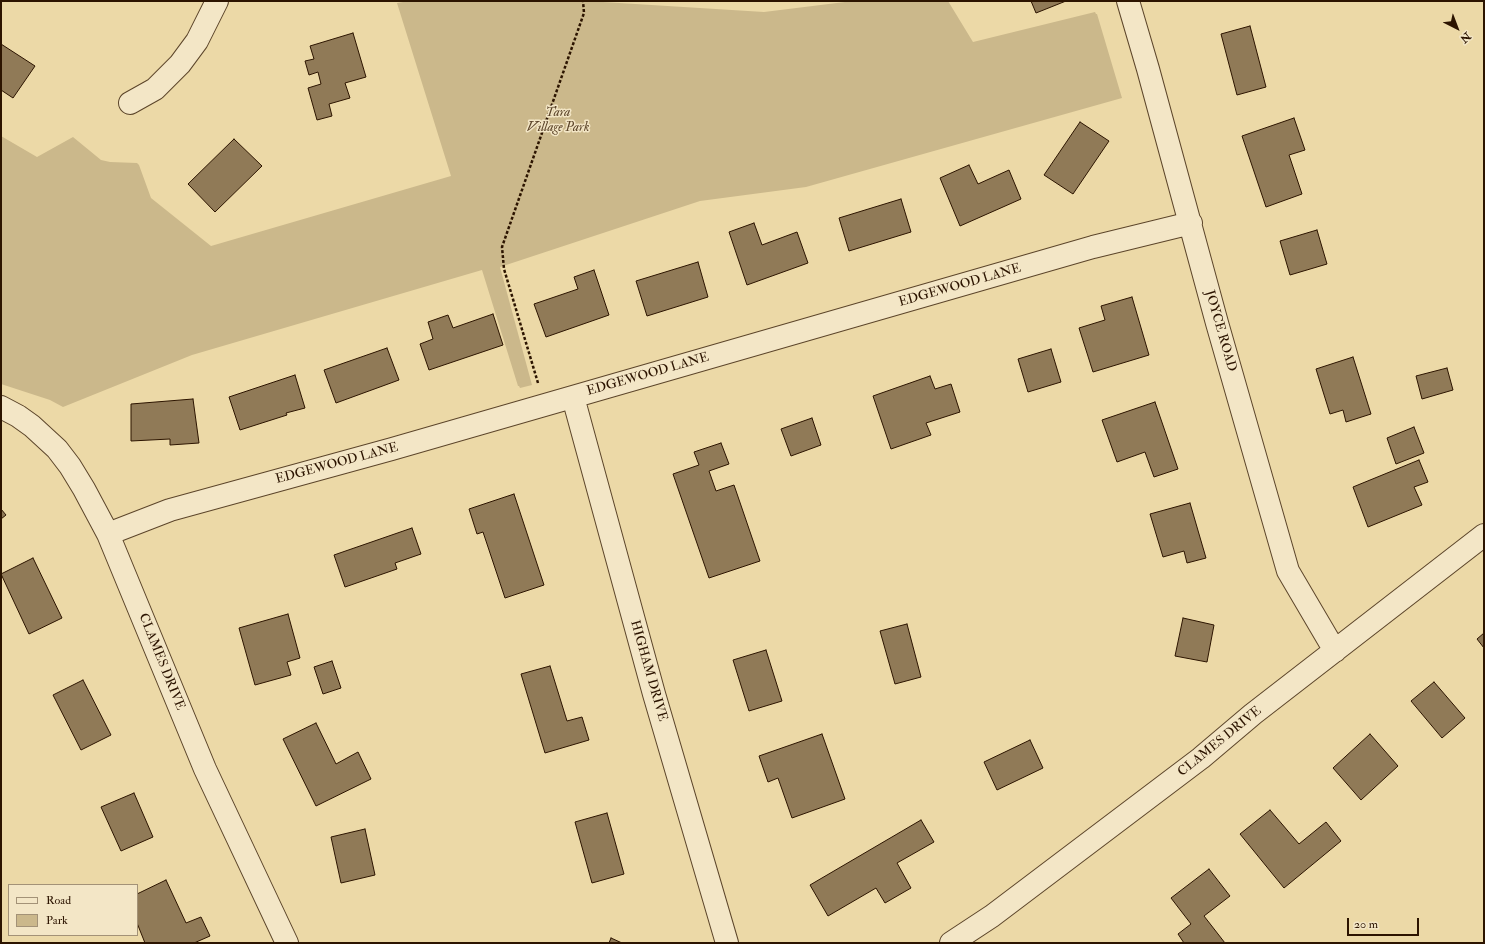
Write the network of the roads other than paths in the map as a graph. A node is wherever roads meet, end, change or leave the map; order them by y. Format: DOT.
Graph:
graph roads {
  1 [pos="217,1"];
  2 [pos="1128,1"];
  3 [pos="130,103"];
  4 [pos="1191,223"];
  5 [pos="573,397"];
  6 [pos="1,407"];
  7 [pos="108,534"];
  8 [pos="1484,535"];
  9 [pos="1335,651"];
  10 [pos="287,943"];
  11 [pos="727,943"];
  12 [pos="951,943"];
  1 -- 3 [label="street"];
  2 -- 4 [label="street, JOYCE ROAD"];
  4 -- 5 [label="street, EDGEWOOD LANE"];
  4 -- 9 [label="street, JOYCE ROAD"];
  5 -- 7 [label="street, EDGEWOOD LANE"];
  5 -- 11 [label="street, HIGHAM DRIVE"];
  6 -- 7 [label="street, CLAMES DRIVE"];
  7 -- 10 [label="street, CLAMES DRIVE"];
  8 -- 9 [label="street, CLAMES DRIVE"];
  9 -- 12 [label="street, CLAMES DRIVE"];
}
